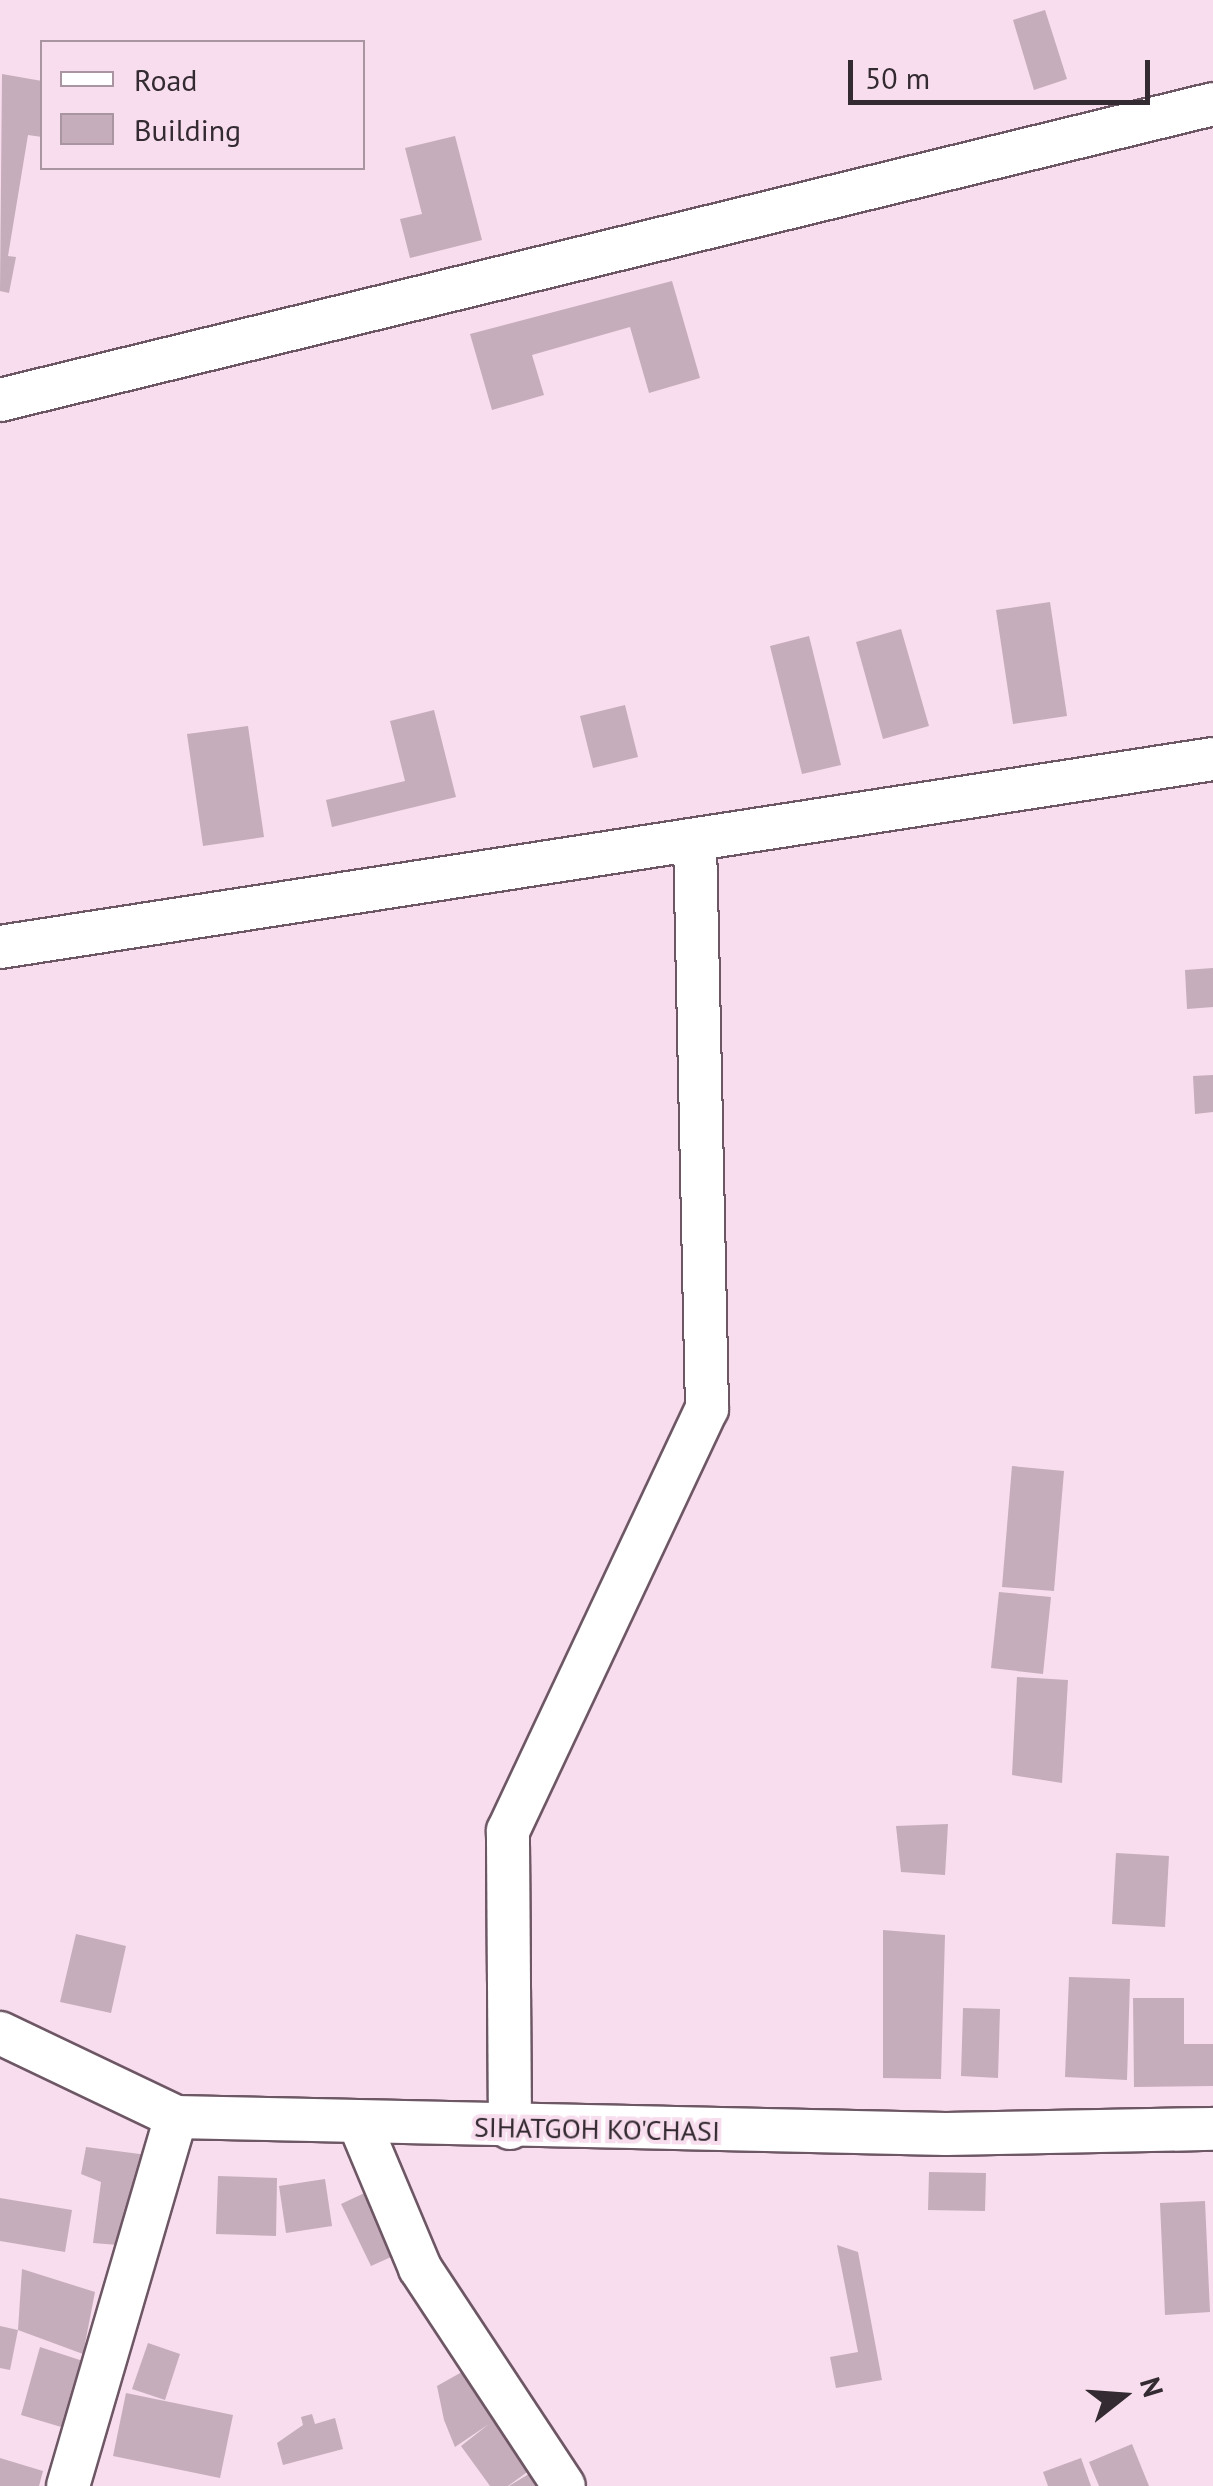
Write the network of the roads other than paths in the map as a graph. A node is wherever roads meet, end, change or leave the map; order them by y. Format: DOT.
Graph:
graph roads {
  1 [pos="1213,104"];
  2 [pos="0,400"];
  3 [pos="1213,759"];
  4 [pos="696,841"];
  5 [pos="0,947"];
  6 [pos="0,2033"];
  7 [pos="176,2116"];
  8 [pos="360,2126"];
  9 [pos="510,2128"];
  10 [pos="1213,2129"];
  11 [pos="68,2486"];
  12 [pos="564,2486"];
  1 -- 2 [label="street"];
  3 -- 4 [label="street"];
  4 -- 5 [label="street"];
  4 -- 9 [label="street"];
  6 -- 7 [label="street, SIHATGOH KO'CHASI"];
  7 -- 8 [label="street, SIHATGOH KO'CHASI"];
  7 -- 11 [label="street"];
  8 -- 9 [label="street, SIHATGOH KO'CHASI"];
  8 -- 12 [label="street"];
  9 -- 10 [label="street, SIHATGOH KO'CHASI"];
}
